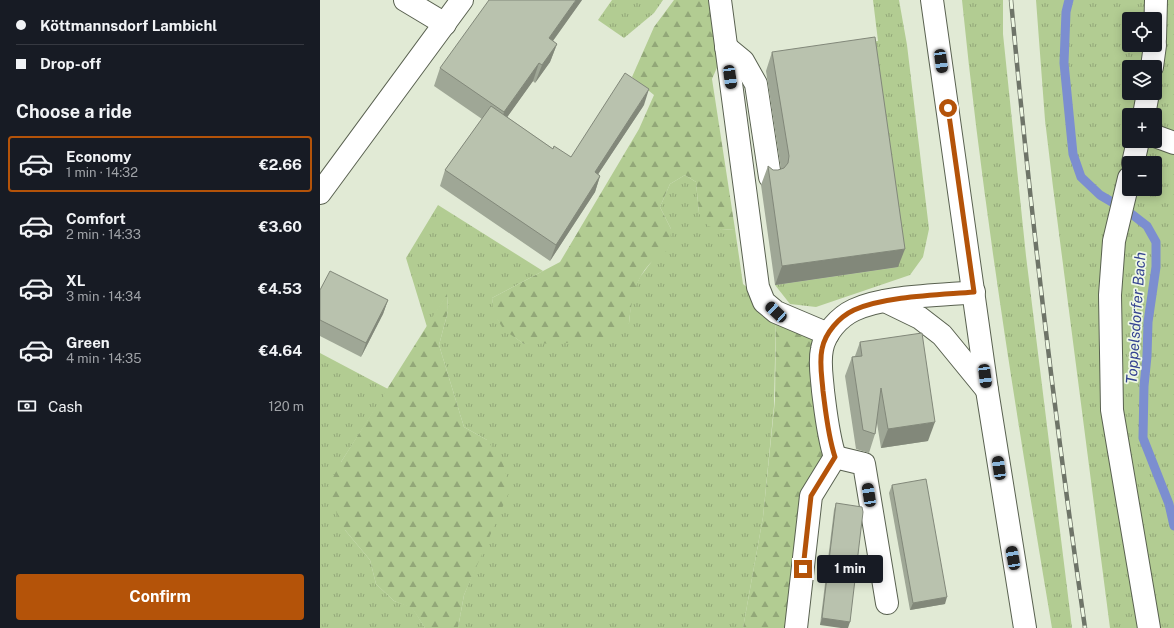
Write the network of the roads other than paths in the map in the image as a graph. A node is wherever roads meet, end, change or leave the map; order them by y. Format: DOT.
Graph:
graph roads {
  1 [pos="405,0"];
  2 [pos="462,0"];
  3 [pos="720,0"];
  4 [pos="932,0"];
  5 [pos="1156,0"];
  6 [pos="1156,12"];
  7 [pos="445,24"];
  8 [pos="726,47"];
  9 [pos="1162,139"];
  10 [pos="1174,143"];
  11 [pos="770,177"];
  12 [pos="320,192"];
  13 [pos="1125,196"];
  14 [pos="974,292"];
  15 [pos="885,301"];
  16 [pos="828,334"];
  17 [pos="987,390"];
  18 [pos="835,457"];
  19 [pos="887,603"];
  20 [pos="796,628"];
  21 [pos="1025,628"];
  22 [pos="1149,628"];
  1 -- 7 [label="main road"];
  2 -- 7 [label="main road"];
  3 -- 8 [label="main road"];
  4 -- 14 [label="main road"];
  5 -- 6 [label="main road"];
  7 -- 12 [label="main road"];
  8 -- 11 [label="main road"];
  8 -- 16 [label="main road"];
  9 -- 10 [label="main road"];
  13 -- 22 [label="main road"];
  14 -- 15 [label="main road"];
  14 -- 17 [label="main road"];
  15 -- 16 [label="main road"];
  15 -- 17 [label="main road"];
  16 -- 18 [label="main road"];
  17 -- 21 [label="main road"];
  18 -- 19 [label="main road"];
  18 -- 20 [label="main road"];
}
